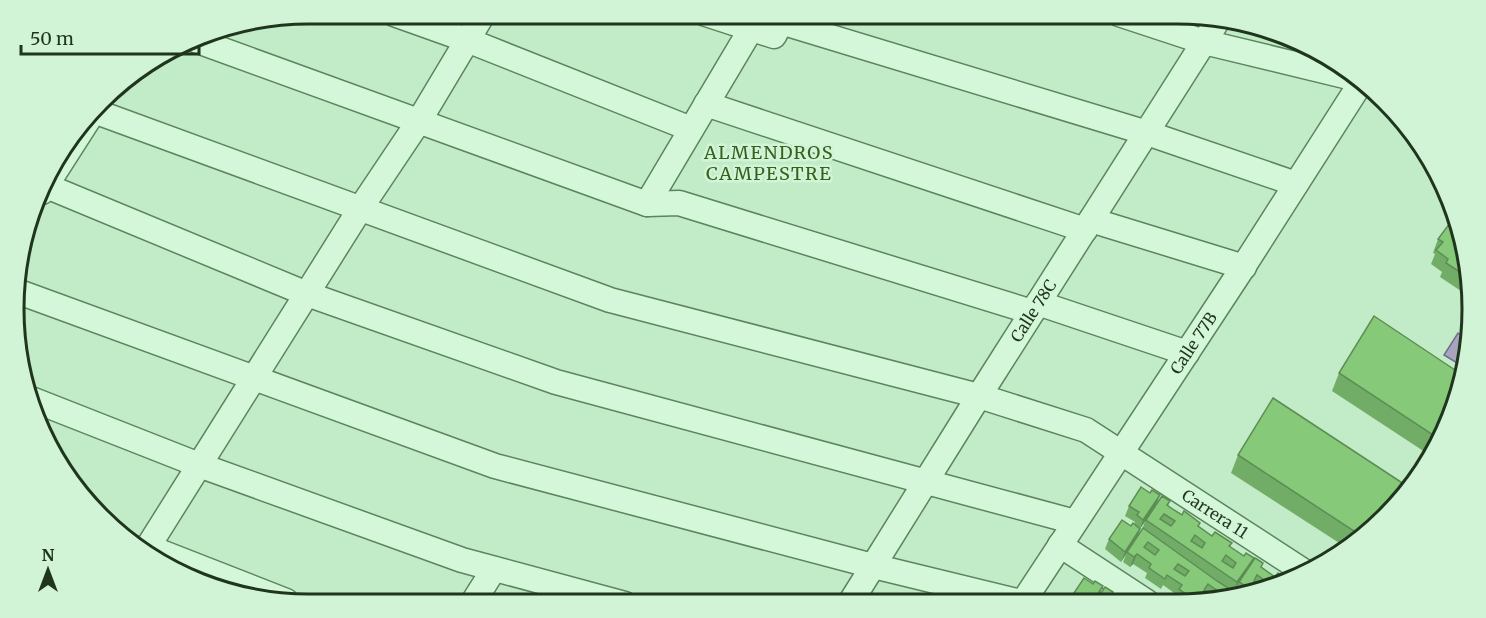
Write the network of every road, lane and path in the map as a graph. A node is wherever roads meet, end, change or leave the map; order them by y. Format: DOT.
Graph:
graph roads {
  1 [pos="422,24"];
  2 [pos="477,24"];
  3 [pos="736,24"];
  4 [pos="780,24"];
  5 [pos="802,24"];
  6 [pos="1149,24"];
  7 [pos="1214,26"];
  8 [pos="751,29"];
  9 [pos="467,40"];
  10 [pos="1204,42"];
  11 [pos="205,44"];
  12 [pos="1340,76"];
  13 [pos="1356,88"];
  14 [pos="706,104"];
  15 [pos="100,115"];
  16 [pos="419,121"];
  17 [pos="691,129"];
  18 [pos="1147,133"];
  19 [pos="1296,184"];
  20 [pos="50,190"];
  21 [pos="647,204"];
  22 [pos="360,209"];
  23 [pos="1088,225"];
  24 [pos="1244,267"];
  25 [pos="25,294"];
  26 [pos="307,294"];
  27 [pos="1035,308"];
  28 [pos="1187,353"];
  29 [pos="255,377"];
  30 [pos="979,396"];
  31 [pos="40,402"];
  32 [pos="1121,453"];
  33 [pos="199,465"];
  34 [pos="925,483"];
  35 [pos="1076,522"];
  36 [pos="143,540"];
  37 [pos="1060,545"];
  38 [pos="162,554"];
  39 [pos="873,567"];
  40 [pos="1298,567"];
  41 [pos="494,569"];
  42 [pos="256,589"];
  43 [pos="478,594"];
  44 [pos="566,594"];
  45 [pos="856,594"];
  46 [pos="988,594"];
  47 [pos="1027,594"];
  48 [pos="1135,594"];
  1 -- 9 [label="street"];
  2 -- 9 [label="street"];
  3 -- 8 [label="street"];
  4 -- 8 [label="street"];
  5 -- 18 [label="street"];
  6 -- 10 [label="street"];
  7 -- 10 [label="street, Calle 78C"];
  8 -- 14 [label="street"];
  9 -- 16 [label="street"];
  9 -- 17 [label="street"];
  10 -- 12 [label="street"];
  10 -- 18 [label="street, Calle 78C"];
  11 -- 16 [label="street"];
  13 -- 19 [label="street, Calle 77B"];
  14 -- 17 [label="street"];
  14 -- 23 [label="street"];
  15 -- 22 [label="street, Carrera 11"];
  16 -- 21 [label="street"];
  16 -- 22 [label="street"];
  17 -- 21 [label="street"];
  18 -- 19 [label="street"];
  18 -- 23 [label="street, Calle 78C"];
  19 -- 24 [label="street, Calle 77B"];
  20 -- 26 [label="street"];
  21 -- 27 [label="street"];
  22 -- 26 [label="street"];
  22 -- 30 [label="street, Carrera 11"];
  23 -- 24 [label="street"];
  23 -- 27 [label="street, Calle 78C"];
  24 -- 28 [label="street, Calle 77B"];
  25 -- 29 [label="street"];
  26 -- 29 [label="street"];
  26 -- 34 [label="street"];
  27 -- 28 [label="street"];
  27 -- 30 [label="street, Calle 78C"];
  28 -- 32 [label="street, Calle 77B"];
  29 -- 33 [label="street"];
  29 -- 39 [label="street"];
  30 -- 32 [label="street, Carrera 11"];
  30 -- 34 [label="street, Calle 78C"];
  31 -- 33 [label="street"];
  32 -- 35 [label="street, Calle 77B"];
  32 -- 40 [label="street, Carrera 11"];
  33 -- 36 [label="street"];
  33 -- 41 [label="street"];
  34 -- 35 [label="street"];
  34 -- 39 [label="street, Calle 78C"];
  35 -- 37 [label="street, Calle 77B"];
  37 -- 47 [label="street, Calle 77B"];
  37 -- 48 [label="street"];
  38 -- 42 [label="street"];
  39 -- 45 [label="street, Calle 78C"];
  39 -- 46 [label="street"];
  41 -- 43 [label="street"];
  41 -- 44 [label="street"];
}
